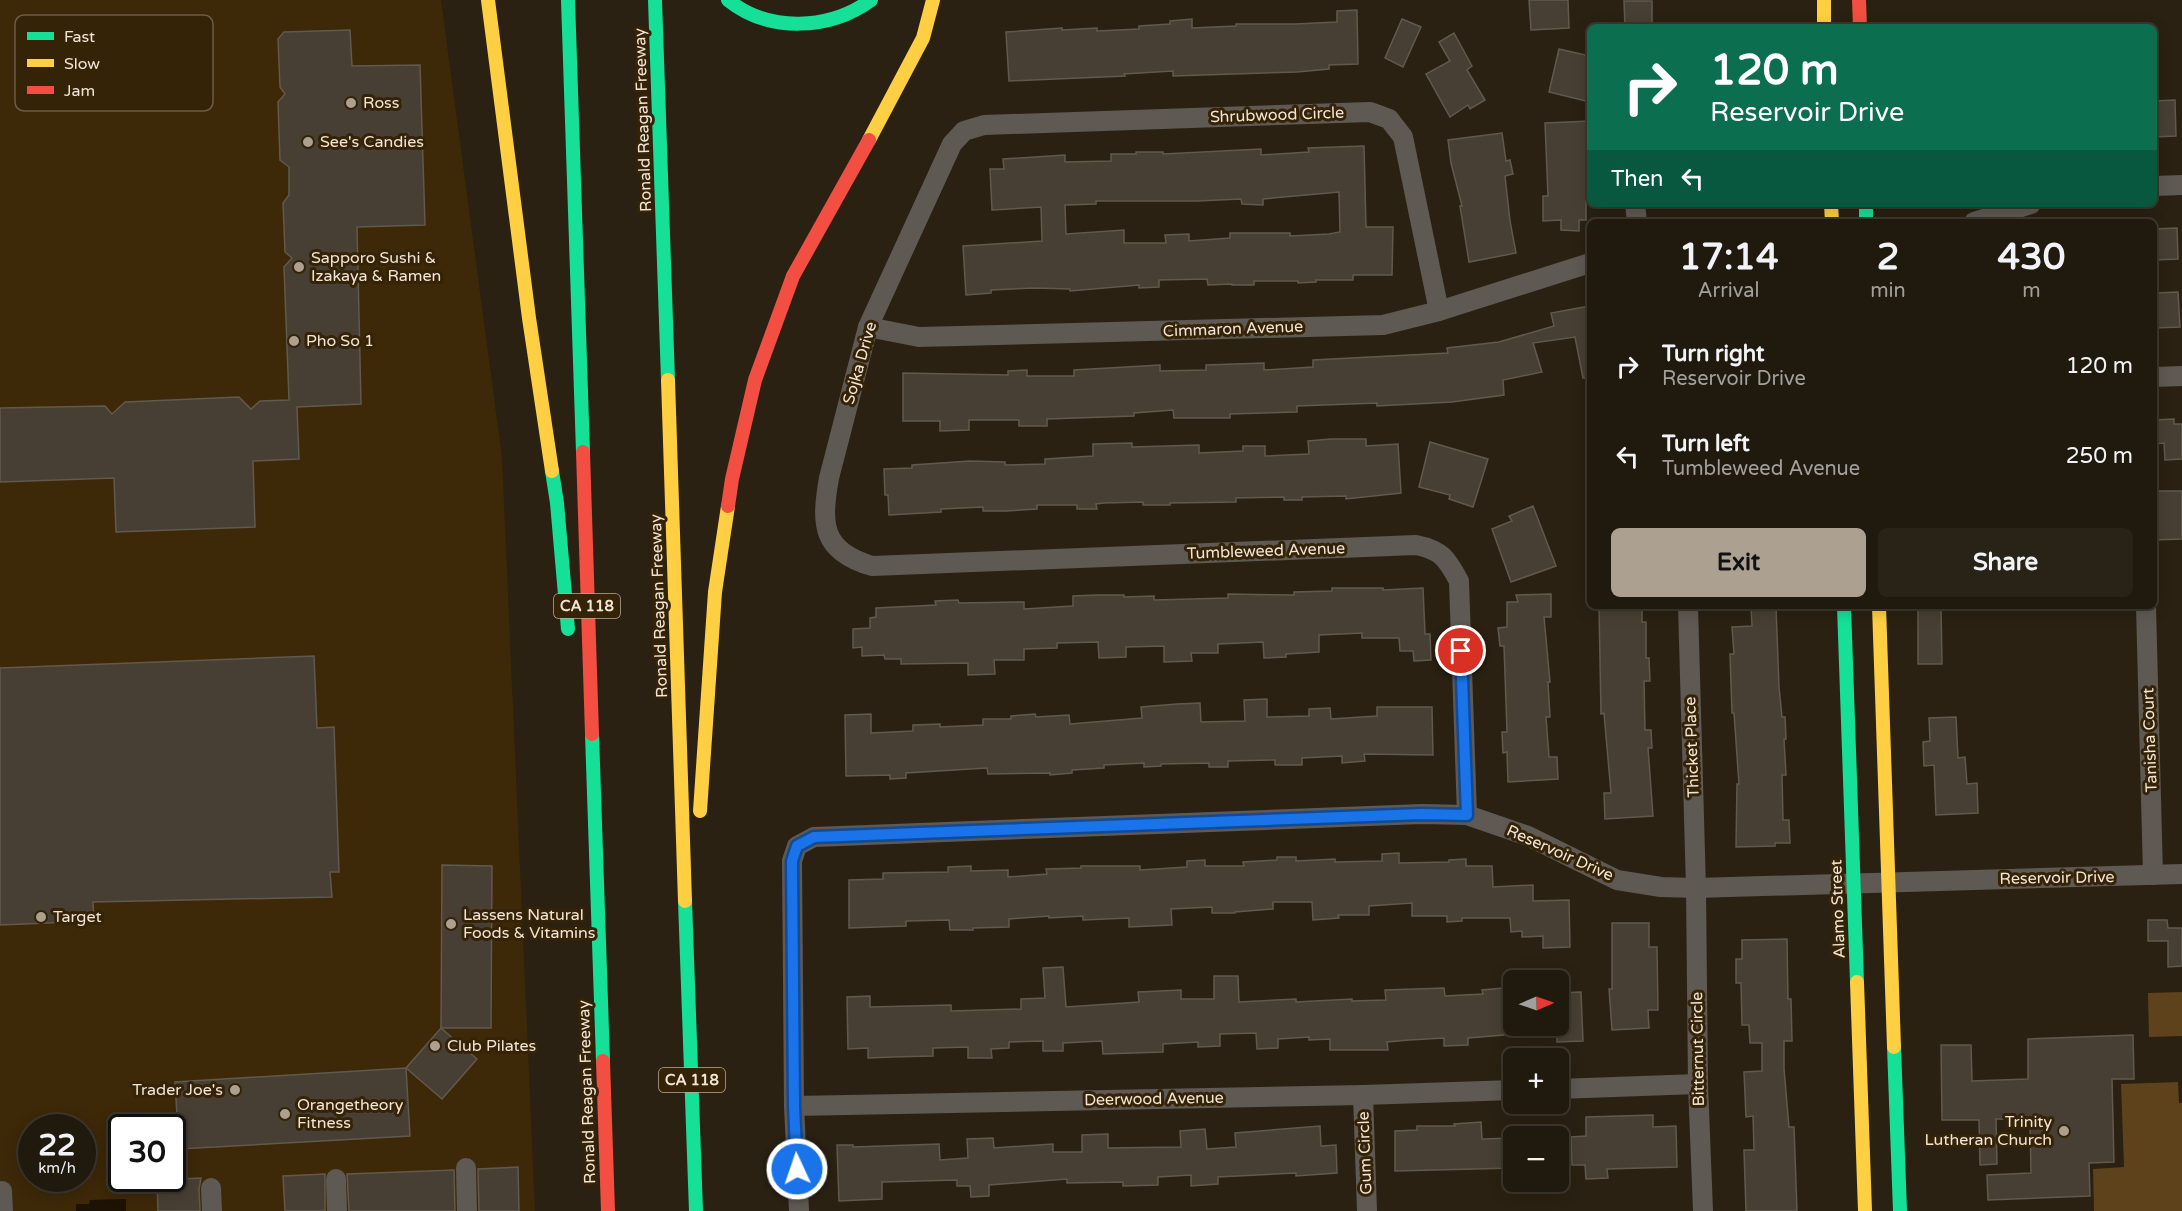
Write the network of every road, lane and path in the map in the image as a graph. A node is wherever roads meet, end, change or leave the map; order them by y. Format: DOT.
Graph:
graph roads {
  1 [pos="488,0"];
  2 [pos="564,0"];
  3 [pos="568,0"];
  4 [pos="655,0"];
  5 [pos="728,0"];
  6 [pos="871,0"];
  7 [pos="933,0"];
  8 [pos="1824,0"];
  9 [pos="1859,0"];
  10 [pos="1824,24"];
  11 [pos="1860,24"];
  12 [pos="569,40"];
  13 [pos="964,131"];
  14 [pos="2182,185"];
  15 [pos="2157,186"];
  16 [pos="2024,207"];
  17 [pos="1995,219"];
  18 [pos="1587,264"];
  19 [pos="1439,311"];
  20 [pos="868,327"];
  21 [pos="2182,376"];
  22 [pos="2157,378"];
  23 [pos="832,541"];
  24 [pos="1688,609"];
  25 [pos="1844,609"];
  26 [pos="1879,609"];
  27 [pos="2146,609"];
  28 [pos="570,639"];
  29 [pos="577,686"];
  30 [pos="594,792"];
  31 [pos="1467,815"];
  32 [pos="699,820"];
  33 [pos="697,844"];
  34 [pos="2182,874"];
  35 [pos="2153,875"];
  36 [pos="1888,881"];
  37 [pos="1853,883"];
  38 [pos="1696,888"];
  39 [pos="687,949"];
  40 [pos="1698,1084"];
  41 [pos="1569,1089"];
  42 [pos="1503,1090"];
  43 [pos="1363,1095"];
  44 [pos="794,1106"];
  45 [pos="466,1168"];
  46 [pos="336,1179"];
  47 [pos="211,1188"];
  48 [pos="2,1191"];
  49 [pos="3,1211"];
  50 [pos="212,1211"];
  51 [pos="337,1211"];
  52 [pos="467,1211"];
  53 [pos="608,1211"];
  54 [pos="696,1211"];
  55 [pos="799,1211"];
  56 [pos="1367,1211"];
  57 [pos="1703,1211"];
  58 [pos="1865,1211"];
  59 [pos="1900,1211"];
  1 -- 28 [label="main road"];
  2 -- 12 [label="main road"];
  3 -- 12 [label="main road, Ronald Reagan Freeway / CA 118"];
  4 -- 39 [label="main road, Ronald Reagan Freeway / CA 118"];
  5 -- 6 [label="main road"];
  7 -- 32 [label="main road"];
  8 -- 10 [label="main road"];
  9 -- 11 [label="main road"];
  12 -- 30 [label="main road, Ronald Reagan Freeway / CA 118"];
  13 -- 19 [label="street, Shrubwood Circle"];
  13 -- 20 [label="street, Sojka Drive"];
  14 -- 15 [label="street"];
  16 -- 17 [label="street"];
  18 -- 19 [label="street, Cimmaron Avenue"];
  19 -- 20 [label="street, Cimmaron Avenue"];
  20 -- 23 [label="street, Sojka Drive"];
  21 -- 22 [label="street"];
  23 -- 31 [label="street, Tumbleweed Avenue"];
  24 -- 38 [label="street, Thicket Place"];
  25 -- 37 [label="main road, Alamo Street"];
  26 -- 36 [label="main road"];
  27 -- 35 [label="street, Tanisha Court"];
  29 -- 30 [label="main road"];
  30 -- 53 [label="main road, Ronald Reagan Freeway / CA 118"];
  31 -- 38 [label="street, Reservoir Drive"];
  31 -- 44 [label="street, Reservoir Drive"];
  33 -- 39 [label="main road"];
  34 -- 35 [label="street, Reservoir Drive"];
  35 -- 36 [label="street, Reservoir Drive"];
  36 -- 37 [label="street, Reservoir Drive"];
  36 -- 59 [label="main road"];
  37 -- 38 [label="street, Reservoir Drive"];
  37 -- 58 [label="main road, Alamo Street"];
  38 -- 40 [label="street, Bitternut Circle"];
  39 -- 54 [label="main road, Ronald Reagan Freeway / CA 118"];
  40 -- 41 [label="street"];
  40 -- 57 [label="street, Bitternut Circle"];
  42 -- 43 [label="street, Deerwood Avenue"];
  43 -- 44 [label="street, Deerwood Avenue"];
  43 -- 56 [label="street, Gum Circle"];
  44 -- 55 [label="street"];
  45 -- 52 [label="street"];
  46 -- 51 [label="street"];
  47 -- 50 [label="street"];
  48 -- 49 [label="street"];
}
